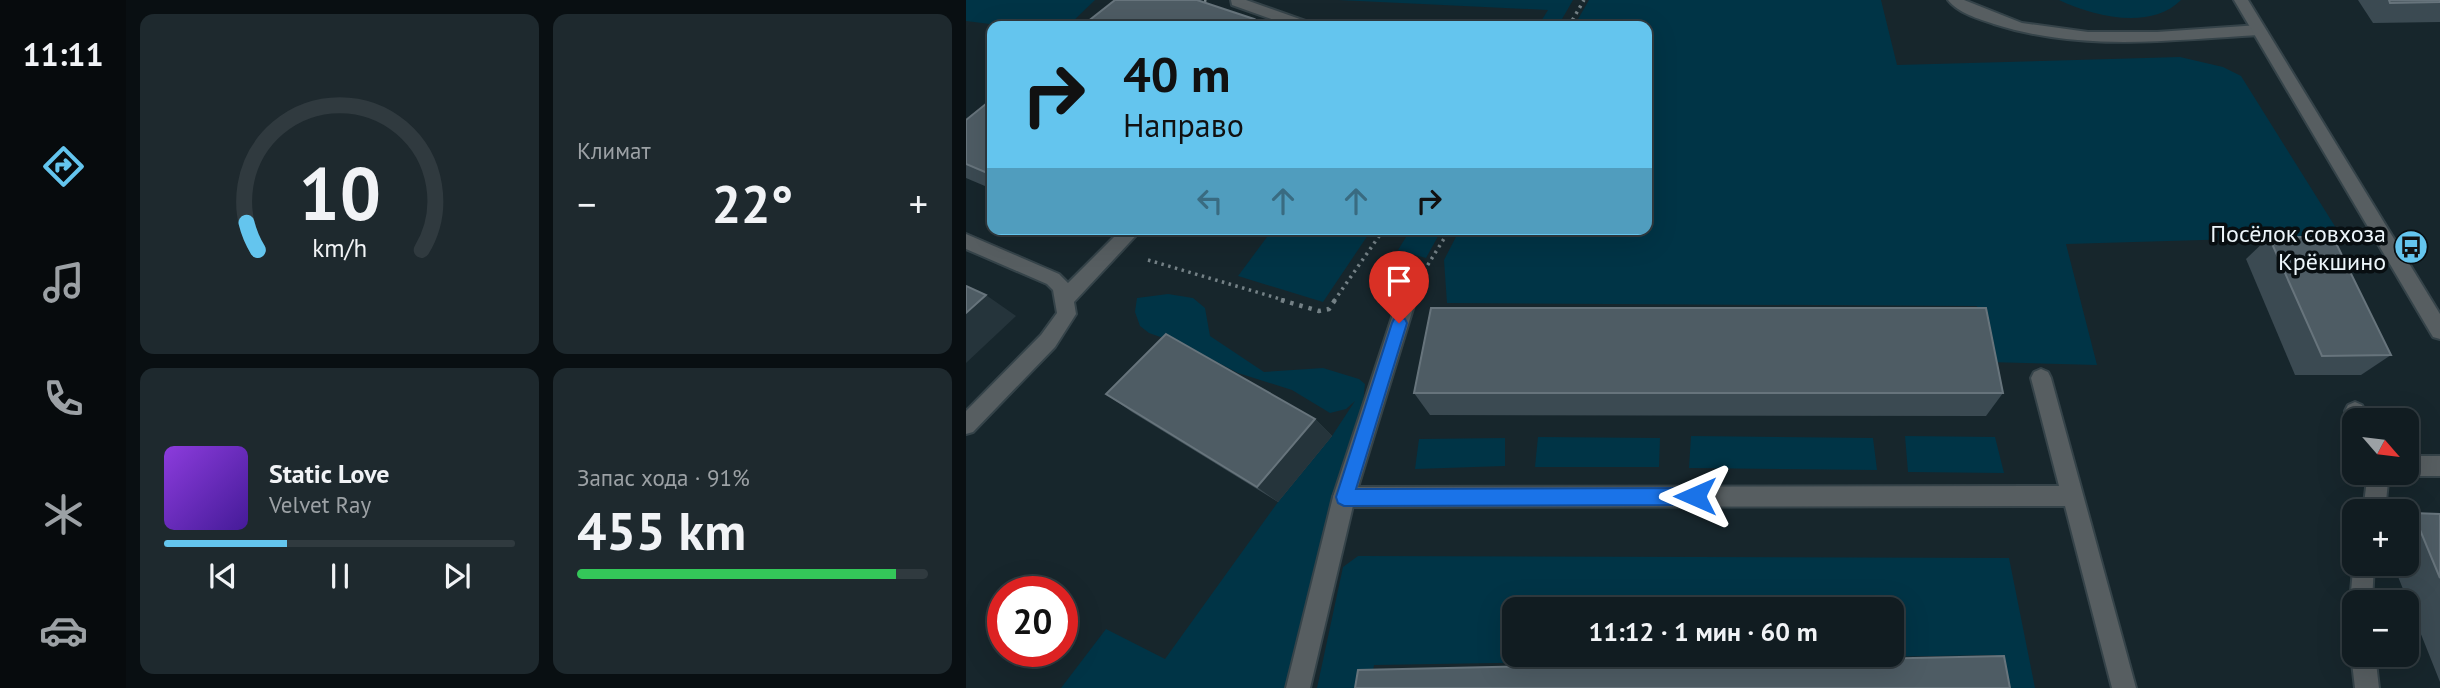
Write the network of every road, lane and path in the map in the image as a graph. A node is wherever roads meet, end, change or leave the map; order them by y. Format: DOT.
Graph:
graph roads {
  1 [pos="1584,0"];
  2 [pos="1955,0"];
  3 [pos="2241,0"];
  4 [pos="1237,2"];
  5 [pos="1292,21"];
  6 [pos="1572,21"];
  7 [pos="2259,30"];
  8 [pos="1127,235"];
  9 [pos="1380,235"];
  10 [pos="1446,235"];
  11 [pos="966,242"];
  12 [pos="1114,249"];
  13 [pos="1065,299"];
  14 [pos="1407,299"];
  15 [pos="2440,331"];
  16 [pos="2041,378"];
  17 [pos="966,425"];
  18 [pos="2419,466"];
  19 [pos="2440,466"];
  20 [pos="2073,496"];
  21 [pos="1344,497"];
  22 [pos="2365,667"];
  23 [pos="1298,688"];
  24 [pos="2124,688"];
  25 [pos="2367,688"];
  1 -- 6 [label="path"];
  2 -- 7 [label="street"];
  3 -- 7 [label="street"];
  4 -- 5 [label="street"];
  7 -- 15 [label="street"];
  8 -- 12 [label="street"];
  9 -- 12 [label="path"];
  10 -- 14 [label="path"];
  11 -- 13 [label="street"];
  12 -- 13 [label="street"];
  13 -- 17 [label="street"];
  14 -- 21 [label="street"];
  16 -- 20 [label="street"];
  18 -- 19 [label="street"];
  20 -- 21 [label="street"];
  20 -- 24 [label="street"];
  21 -- 23 [label="street"];
  22 -- 25 [label="street"];
}
